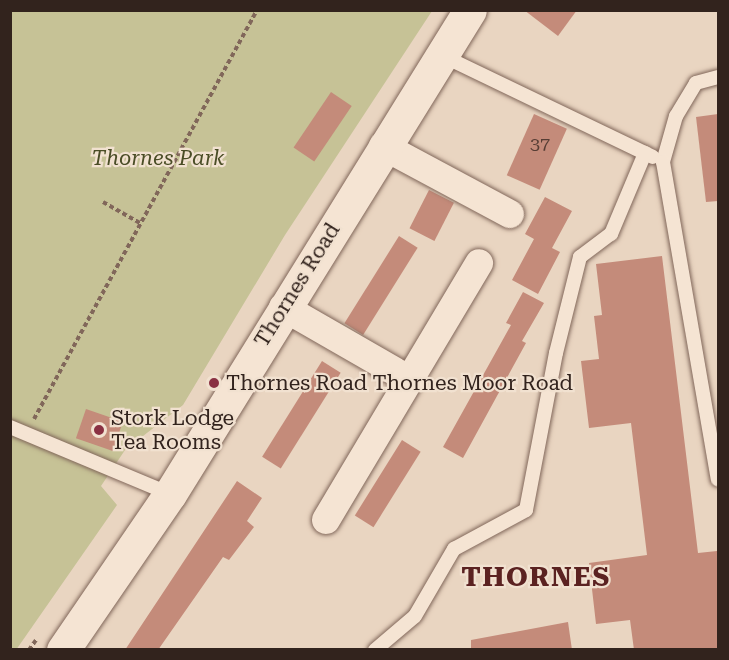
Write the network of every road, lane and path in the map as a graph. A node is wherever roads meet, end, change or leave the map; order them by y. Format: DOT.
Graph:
graph roads {
  1 [pos="257,10"];
  2 [pos="470,10"];
  3 [pos="441,55"];
  4 [pos="718,77"];
  5 [pos="383,146"];
  6 [pos="645,153"];
  7 [pos="663,162"];
  8 [pos="103,202"];
  9 [pos="510,214"];
  10 [pos="140,223"];
  11 [pos="479,263"];
  12 [pos="283,307"];
  13 [pos="410,380"];
  14 [pos="10,427"];
  15 [pos="26,435"];
  16 [pos="718,479"];
  17 [pos="170,494"];
  18 [pos="326,520"];
  19 [pos="63,650"];
  20 [pos="375,650"];
  1 -- 10 [label="path"];
  2 -- 3 [label="main road, Thornes Road"];
  3 -- 5 [label="main road, Thornes Road"];
  3 -- 6 [label="lane"];
  4 -- 7 [label="lane"];
  5 -- 9 [label="street"];
  5 -- 12 [label="main road, Thornes Road"];
  6 -- 7 [label="lane"];
  6 -- 20 [label="lane"];
  7 -- 16 [label="lane"];
  8 -- 10 [label="path"];
  10 -- 15 [label="path"];
  11 -- 13 [label="street"];
  12 -- 13 [label="street"];
  12 -- 17 [label="main road, Thornes Road"];
  13 -- 18 [label="street"];
  14 -- 15 [label="lane"];
  15 -- 17 [label="lane"];
  17 -- 19 [label="main road, Thornes Road"];
}
